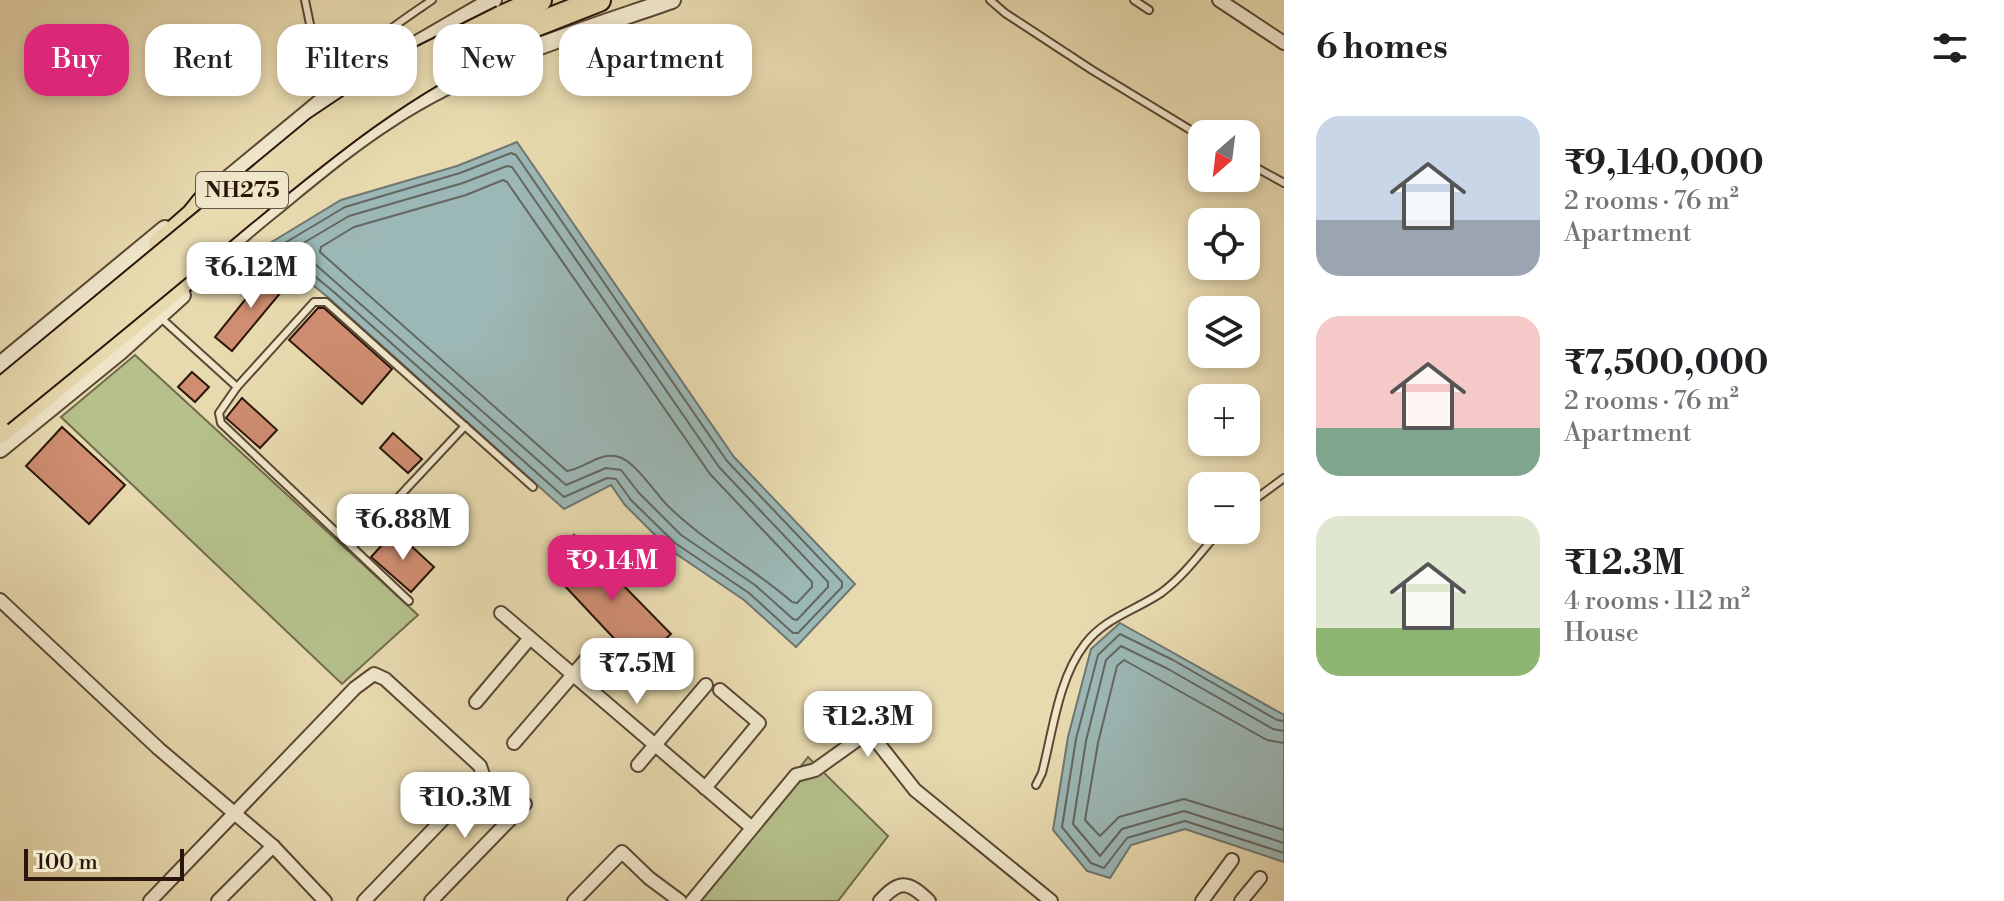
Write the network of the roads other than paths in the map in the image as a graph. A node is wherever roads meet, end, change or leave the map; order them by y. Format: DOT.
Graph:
graph roads {
  1 [pos="305,0"];
  2 [pos="432,0"];
  3 [pos="540,0"];
  4 [pos="599,0"];
  5 [pos="672,0"];
  6 [pos="990,0"];
  7 [pos="1134,0"];
  8 [pos="1219,0"];
  9 [pos="1149,10"];
  10 [pos="502,17"];
  11 [pos="312,24"];
  12 [pos="397,24"];
  13 [pos="464,24"];
  14 [pos="1284,43"];
  15 [pos="543,45"];
  16 [pos="329,96"];
  17 [pos="433,96"];
  18 [pos="1188,129"];
  19 [pos="1260,170"];
  20 [pos="1284,183"];
  21 [pos="206,199"];
  22 [pos="219,257"];
  23 [pos="159,316"];
  24 [pos="0,365"];
  25 [pos="0,379"];
  26 [pos="237,387"];
  27 [pos="0,390"];
  28 [pos="0,415"];
  29 [pos="465,426"];
  30 [pos="0,432"];
  31 [pos="0,449"];
  32 [pos="1284,478"];
  33 [pos="533,487"];
  34 [pos="1260,496"];
  35 [pos="1208,544"];
  36 [pos="352,547"];
  37 [pos="0,600"];
  38 [pos="409,601"];
  39 [pos="501,613"];
  40 [pos="530,638"];
  41 [pos="596,648"];
  42 [pos="573,674"];
  43 [pos="706,685"];
  44 [pos="720,690"];
  45 [pos="476,702"];
  46 [pos="514,743"];
  47 [pos="655,745"];
  48 [pos="638,765"];
  49 [pos="1036,785"];
  50 [pos="705,788"];
  51 [pos="525,804"];
  52 [pos="235,812"];
  53 [pos="751,827"];
  54 [pos="273,846"];
  55 [pos="1232,860"];
  56 [pos="1260,878"];
  57 [pos="925,899"];
  58 [pos="150,901"];
  59 [pos="218,901"];
  60 [pos="325,901"];
  61 [pos="364,901"];
  62 [pos="431,901"];
  63 [pos="574,901"];
  64 [pos="680,901"];
  65 [pos="692,901"];
  66 [pos="880,901"];
  67 [pos="1051,901"];
  68 [pos="1202,901"];
  69 [pos="1241,901"];
  1 -- 11 [label="lane"];
  2 -- 12 [label="lane"];
  3 -- 10 [label="highway, NH275"];
  4 -- 10 [label="highway, NH275"];
  5 -- 15 [label="street, NH275"];
  6 -- 18 [label="lane"];
  7 -- 9 [label="lane"];
  8 -- 14 [label="street"];
  10 -- 13 [label="street, NH275"];
  10 -- 27 [label="highway, NH275, bridge"];
  10 -- 28 [label="highway, NH275, bridge"];
  16 -- 21 [label="street, NH275"];
  17 -- 22 [label="street, NH275"];
  19 -- 20 [label="lane"];
  21 -- 24 [label="street, NH275"];
  21 -- 25 [label="highway, NH275"];
  22 -- 23 [label="street, NH275"];
  22 -- 30 [label="highway, NH275"];
  23 -- 26 [label="lane"];
  23 -- 31 [label="street, NH275"];
  26 -- 29 [label="lane"];
  26 -- 36 [label="lane"];
  29 -- 33 [label="lane"];
  29 -- 36 [label="lane"];
  32 -- 34 [label="lane"];
  35 -- 49 [label="lane"];
  36 -- 38 [label="lane"];
  37 -- 52 [label="street"];
  39 -- 40 [label="street"];
  40 -- 42 [label="street"];
  40 -- 45 [label="street"];
  41 -- 42 [label="street"];
  42 -- 46 [label="street"];
  42 -- 47 [label="street"];
  43 -- 47 [label="street"];
  44 -- 50 [label="street"];
  47 -- 48 [label="street"];
  47 -- 50 [label="street"];
  50 -- 53 [label="street"];
  51 -- 62 [label="street"];
  52 -- 54 [label="street"];
  52 -- 58 [label="street"];
  52 -- 61 [label="street"];
  53 -- 65 [label="street"];
  53 -- 67 [label="street"];
  54 -- 59 [label="street"];
  54 -- 60 [label="street"];
  55 -- 68 [label="street"];
  56 -- 69 [label="street"];
  57 -- 66 [label="street"];
  63 -- 64 [label="street"];
}
